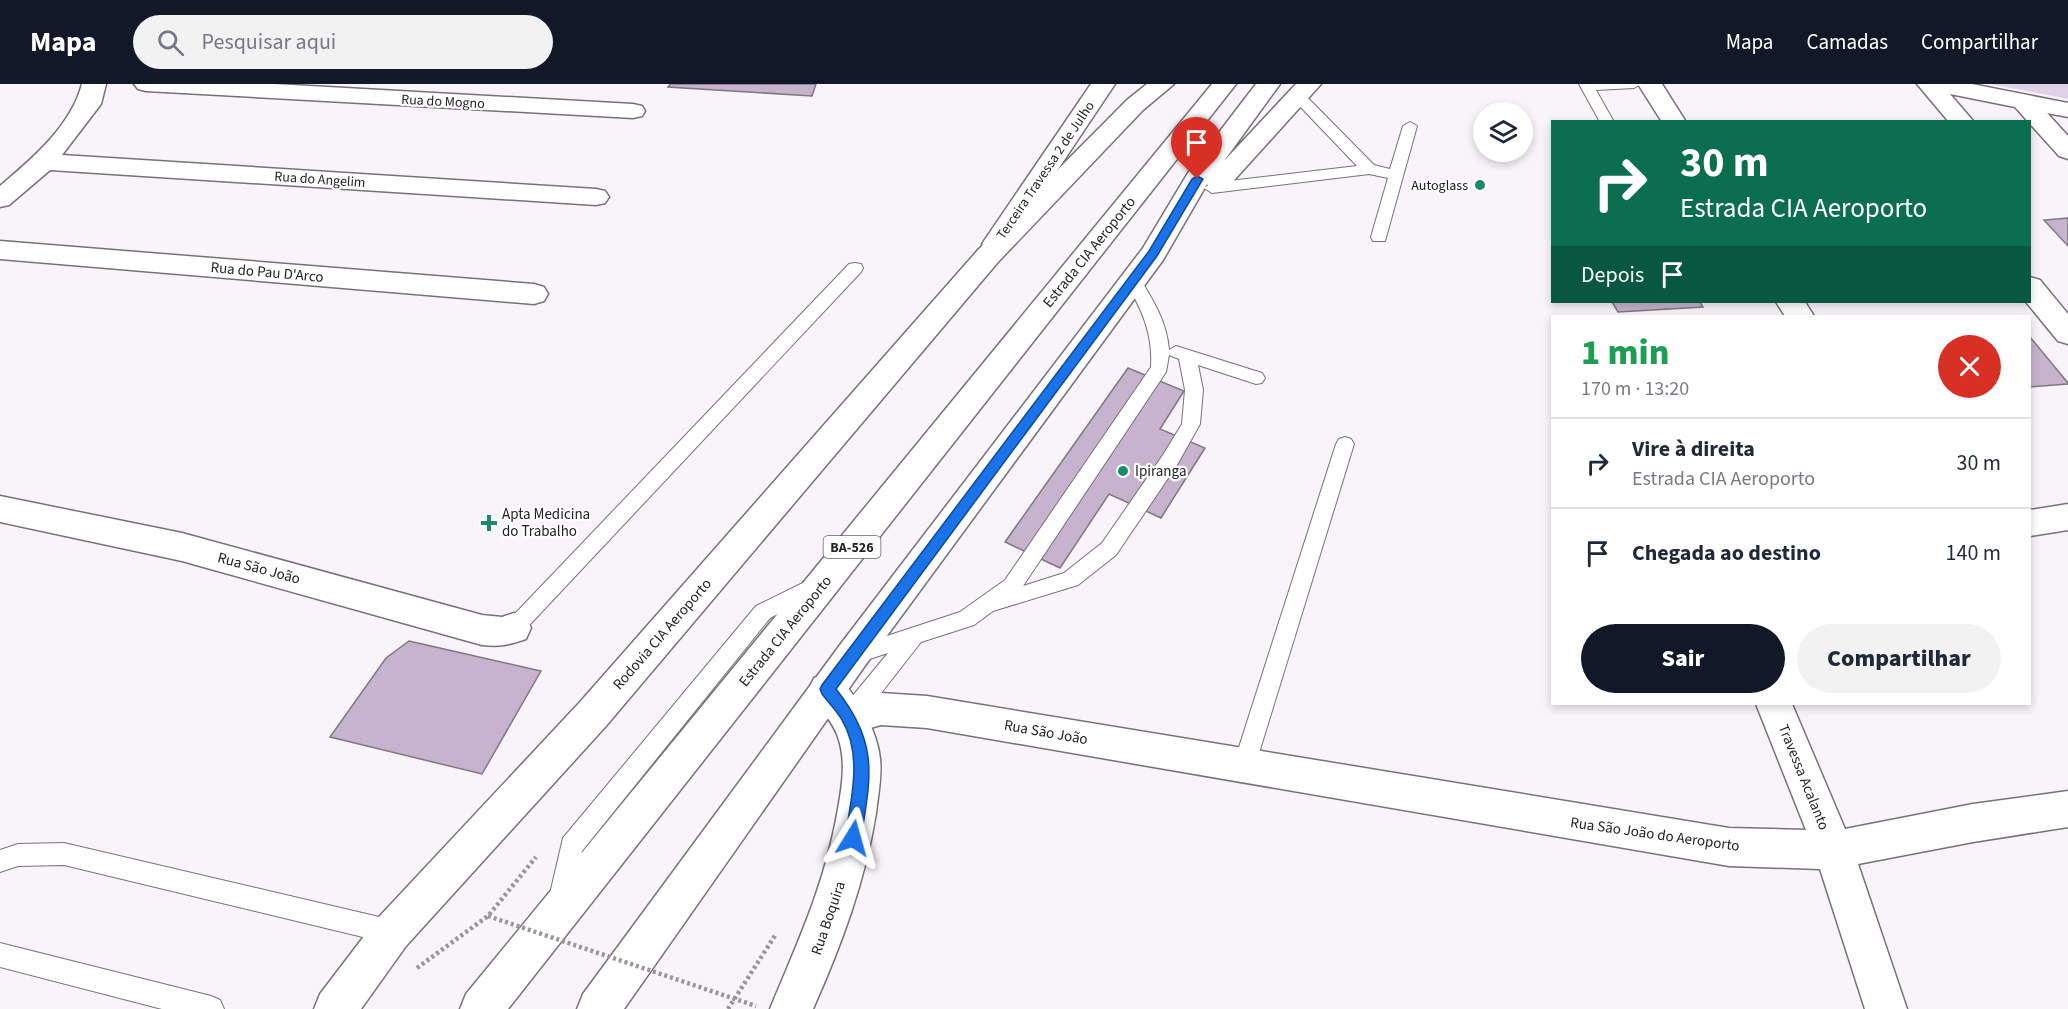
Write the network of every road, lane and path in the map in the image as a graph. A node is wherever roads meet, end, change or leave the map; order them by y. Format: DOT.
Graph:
graph roads {
  1 [pos="94,84"];
  2 [pos="146,84"];
  3 [pos="1103,84"];
  4 [pos="1162,84"];
  5 [pos="1224,84"];
  6 [pos="1268,84"];
  7 [pos="1634,84"];
  8 [pos="1650,84"];
  9 [pos="1929,84"];
  10 [pos="1936,84"];
  11 [pos="1586,85"];
  12 [pos="1303,90"];
  13 [pos="2023,101"];
  14 [pos="2068,110"];
  15 [pos="633,111"];
  16 [pos="1606,120"];
  17 [pos="1673,120"];
  18 [pos="1960,120"];
  19 [pos="1410,126"];
  20 [pos="2068,151"];
  21 [pos="44,162"];
  22 [pos="1369,169"];
  23 [pos="1395,175"];
  24 [pos="1212,188"];
  25 [pos="596,197"];
  26 [pos="0,199"];
  27 [pos="1379,237"];
  28 [pos="0,250"];
  29 [pos="1153,254"];
  30 [pos="987,256"];
  31 [pos="855,268"];
  32 [pos="1133,281"];
  33 [pos="2031,288"];
  34 [pos="534,294"];
  35 [pos="2068,334"];
  36 [pos="1161,347"];
  37 [pos="1187,356"];
  38 [pos="1256,378"];
  39 [pos="1345,444"];
  40 [pos="0,509"];
  41 [pos="2068,517"];
  42 [pos="2031,523"];
  43 [pos="984,606"];
  44 [pos="514,628"];
  45 [pos="914,636"];
  46 [pos="852,656"];
  47 [pos="838,703"];
  48 [pos="1774,705"];
  49 [pos="1244,766"];
  50 [pos="2068,809"];
  51 [pos="1834,850"];
  52 [pos="0,861"];
  53 [pos="781,926"];
  54 [pos="392,932"];
  55 [pos="0,955"];
  56 [pos="416,969"];
  57 [pos="773,1008"];
  58 [pos="211,1009"];
  59 [pos="335,1009"];
  60 [pos="481,1009"];
  61 [pos="598,1009"];
  62 [pos="728,1009"];
  63 [pos="1886,1009"];
  1 -- 21 [label="main road"];
  2 -- 15 [label="main road, Rua do Mogno"];
  3 -- 30 [label="main road, Terceira Travessa 2 de Julho"];
  4 -- 30 [label="main road"];
  5 -- 60 [label="main road, Estrada CIA Aeroporto / BA-526"];
  6 -- 29 [label="main road"];
  7 -- 11 [label="lane"];
  8 -- 17 [label="main road"];
  9 -- 18 [label="main road"];
  10 -- 13 [label="main road"];
  11 -- 16 [label="lane"];
  12 -- 22 [label="lane"];
  12 -- 24 [label="main road"];
  13 -- 14 [label="main road"];
  13 -- 20 [label="main road"];
  19 -- 23 [label="lane"];
  21 -- 25 [label="main road, Rua do Angelim"];
  21 -- 26 [label="main road"];
  22 -- 23 [label="lane"];
  22 -- 24 [label="lane"];
  23 -- 27 [label="lane"];
  24 -- 29 [label="main road"];
  28 -- 34 [label="main road, Rua do Pau D'Arco"];
  29 -- 32 [label="main road"];
  30 -- 54 [label="main road, Rodovia CIA Aeroporto"];
  31 -- 44 [label="lane"];
  32 -- 36 [label="lane"];
  32 -- 46 [label="main road"];
  33 -- 35 [label="main road"];
  36 -- 37 [label="lane"];
  36 -- 43 [label="lane"];
  37 -- 38 [label="lane"];
  37 -- 43 [label="lane"];
  39 -- 49 [label="lane"];
  40 -- 44 [label="main road, Rua São João"];
  41 -- 42 [label="main road"];
  43 -- 45 [label="lane"];
  45 -- 46 [label="lane"];
  45 -- 47 [label="lane"];
  46 -- 47 [label="main road"];
  47 -- 49 [label="main road, Rua São João"];
  47 -- 57 [label="main road, Rua Boquira"];
  47 -- 61 [label="main road"];
  48 -- 51 [label="main road, Travessa Acalanto"];
  49 -- 51 [label="main road, Rua São João do Aeroporto"];
  50 -- 51 [label="main road, Rua São João do Aeroporto"];
  51 -- 63 [label="main road, Travessa Acalanto"];
  52 -- 54 [label="lane"];
  53 -- 62 [label="path"];
  54 -- 59 [label="main road, Rodovia CIA Aeroporto"];
  55 -- 58 [label="lane"];
  56 -- 57 [label="path, bridge"];
}
